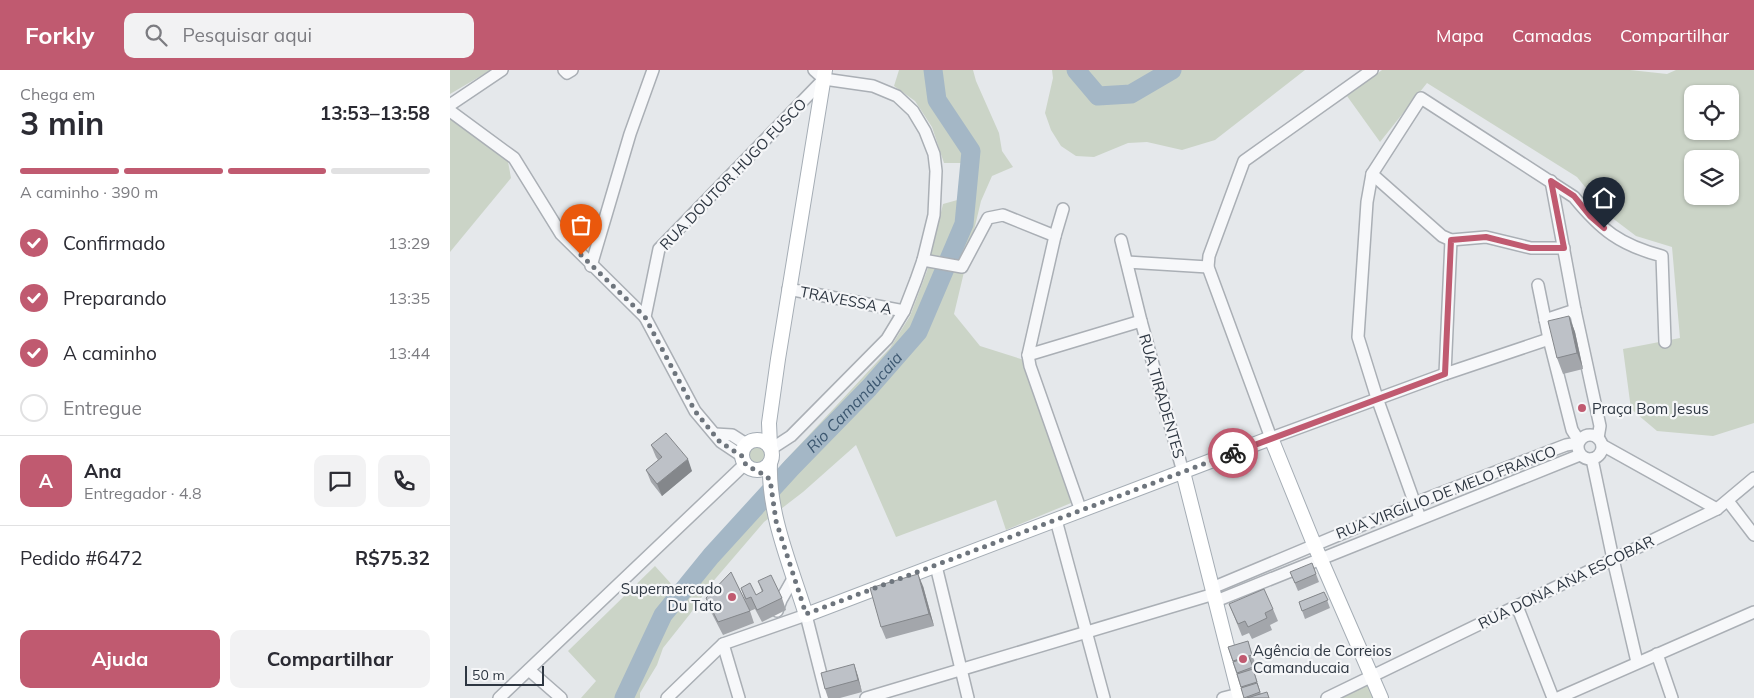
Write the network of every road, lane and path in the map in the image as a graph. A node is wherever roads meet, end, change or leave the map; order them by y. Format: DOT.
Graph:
graph roads {
  1 [pos="502,70"];
  2 [pos="564,70"];
  3 [pos="572,70"];
  4 [pos="653,70"];
  5 [pos="1372,70"];
  6 [pos="821,73"];
  7 [pos="450,106"];
  8 [pos="450,111"];
  9 [pos="1372,174"];
  10 [pos="1551,181"];
  11 [pos="1063,209"];
  12 [pos="1055,236"];
  13 [pos="1121,240"];
  14 [pos="1451,240"];
  15 [pos="1564,248"];
  16 [pos="923,260"];
  17 [pos="1127,262"];
  18 [pos="591,266"];
  19 [pos="1208,268"];
  20 [pos="1538,285"];
  21 [pos="788,289"];
  22 [pos="1575,310"];
  23 [pos="904,311"];
  24 [pos="645,317"];
  25 [pos="1545,320"];
  26 [pos="1141,321"];
  27 [pos="1549,340"];
  28 [pos="1665,342"];
  29 [pos="1028,355"];
  30 [pos="1445,374"];
  31 [pos="1377,398"];
  32 [pos="769,423"];
  33 [pos="1271,438"];
  34 [pos="1600,441"];
  35 [pos="1578,442"];
  36 [pos="771,447"];
  37 [pos="749,455"];
  38 [pos="1580,455"];
  39 [pos="1592,459"];
  40 [pos="770,463"];
  41 [pos="1183,472"];
  42 [pos="1754,478"];
  43 [pos="770,479"];
  44 [pos="1728,501"];
  45 [pos="1415,503"];
  46 [pos="1717,508"];
  47 [pos="1081,511"];
  48 [pos="1420,518"];
  49 [pos="1056,520"];
  50 [pos="1754,535"];
  51 [pos="1314,544"];
  52 [pos="1322,559"];
  53 [pos="1613,559"];
  54 [pos="936,566"];
  55 [pos="794,577"];
  56 [pos="1214,594"];
  57 [pos="1517,606"];
  58 [pos="1754,612"];
  59 [pos="806,614"];
  60 [pos="777,625"];
  61 [pos="1086,632"];
  62 [pos="723,644"];
  63 [pos="1657,654"];
  64 [pos="1637,662"];
  65 [pos="529,670"];
  66 [pos="961,670"];
  67 [pos="1372,676"];
  68 [pos="1239,696"];
  69 [pos="499,698"];
  70 [pos="561,698"];
  71 [pos="667,698"];
  72 [pos="739,698"];
  73 [pos="828,698"];
  74 [pos="866,698"];
  75 [pos="968,698"];
  76 [pos="1104,698"];
  77 [pos="1223,698"];
  78 [pos="1327,698"];
  79 [pos="1381,698"];
  80 [pos="1553,698"];
  81 [pos="1558,698"];
  82 [pos="1672,698"];
  1 -- 7 [label="street"];
  2 -- 3 [label="street"];
  4 -- 18 [label="street"];
  5 -- 19 [label="street"];
  6 -- 16 [label="street"];
  6 -- 21 [label="main road"];
  6 -- 24 [label="street, RUA DOUTOR HUGO FUSCO"];
  8 -- 18 [label="street"];
  9 -- 10 [label="street"];
  9 -- 14 [label="street"];
  9 -- 31 [label="street"];
  10 -- 15 [label="street"];
  10 -- 28 [label="street"];
  11 -- 12 [label="street"];
  12 -- 16 [label="street"];
  12 -- 29 [label="street"];
  13 -- 17 [label="street, RUA TIRADENTES"];
  14 -- 15 [label="street"];
  14 -- 30 [label="street"];
  15 -- 22 [label="street"];
  16 -- 23 [label="street"];
  17 -- 19 [label="street"];
  17 -- 26 [label="street, RUA TIRADENTES"];
  18 -- 24 [label="street"];
  19 -- 33 [label="street"];
  20 -- 25 [label="street"];
  21 -- 23 [label="street, TRAVESSA A"];
  21 -- 32 [label="main road"];
  22 -- 25 [label="street"];
  22 -- 34 [label="street"];
  23 -- 36 [label="street"];
  24 -- 37 [label="street"];
  25 -- 27 [label="street"];
  26 -- 29 [label="street"];
  26 -- 41 [label="street, RUA TIRADENTES"];
  27 -- 30 [label="street"];
  27 -- 35 [label="street"];
  29 -- 47 [label="street"];
  30 -- 31 [label="street"];
  31 -- 33 [label="street"];
  31 -- 45 [label="street"];
  32 -- 36 [label="main road"];
  32 -- 37 [label="main road"];
  33 -- 41 [label="main road"];
  33 -- 51 [label="main road"];
  34 -- 35 [label="street"];
  34 -- 39 [label="street"];
  34 -- 46 [label="street"];
  35 -- 38 [label="street"];
  35 -- 45 [label="street, RUA VIRGÍLIO DE MELO FRANCO"];
  36 -- 37 [label="main road"];
  36 -- 40 [label="main road"];
  37 -- 40 [label="main road"];
  37 -- 43 [label="main road"];
  37 -- 65 [label="street"];
  38 -- 39 [label="street"];
  38 -- 48 [label="street, RUA VIRGÍLIO DE MELO FRANCO"];
  39 -- 53 [label="street"];
  40 -- 43 [label="main road"];
  41 -- 47 [label="main road"];
  41 -- 56 [label="main road, RUA TIRADENTES"];
  42 -- 44 [label="street, RUA DONA ANA ESCOBAR"];
  43 -- 55 [label="main road"];
  44 -- 46 [label="street, RUA DONA ANA ESCOBAR"];
  44 -- 50 [label="street"];
  45 -- 48 [label="street"];
  45 -- 51 [label="street, RUA VIRGÍLIO DE MELO FRANCO"];
  46 -- 53 [label="street, RUA DONA ANA ESCOBAR"];
  47 -- 49 [label="main road"];
  48 -- 52 [label="street, RUA VIRGÍLIO DE MELO FRANCO"];
  49 -- 54 [label="main road"];
  49 -- 61 [label="street"];
  51 -- 52 [label="main road"];
  51 -- 56 [label="street, RUA VIRGÍLIO DE MELO FRANCO"];
  52 -- 56 [label="street, RUA VIRGÍLIO DE MELO FRANCO"];
  52 -- 67 [label="main road"];
  53 -- 57 [label="street, RUA DONA ANA ESCOBAR"];
  53 -- 64 [label="street"];
  54 -- 59 [label="main road"];
  54 -- 66 [label="street"];
  55 -- 59 [label="main road"];
  55 -- 60 [label="street"];
  56 -- 61 [label="street"];
  56 -- 68 [label="main road, RUA TIRADENTES"];
  57 -- 67 [label="street, RUA DONA ANA ESCOBAR"];
  57 -- 80 [label="street"];
  58 -- 63 [label="street"];
  59 -- 60 [label="street"];
  59 -- 73 [label="street"];
  60 -- 62 [label="street"];
  61 -- 66 [label="street"];
  61 -- 76 [label="street"];
  62 -- 71 [label="street"];
  62 -- 72 [label="street"];
  63 -- 64 [label="street"];
  63 -- 82 [label="street"];
  64 -- 81 [label="street"];
  65 -- 69 [label="street"];
  65 -- 70 [label="street"];
  66 -- 74 [label="street"];
  66 -- 75 [label="street"];
  67 -- 78 [label="street, RUA DONA ANA ESCOBAR"];
  67 -- 79 [label="main road"];
  68 -- 77 [label="street"];
}
